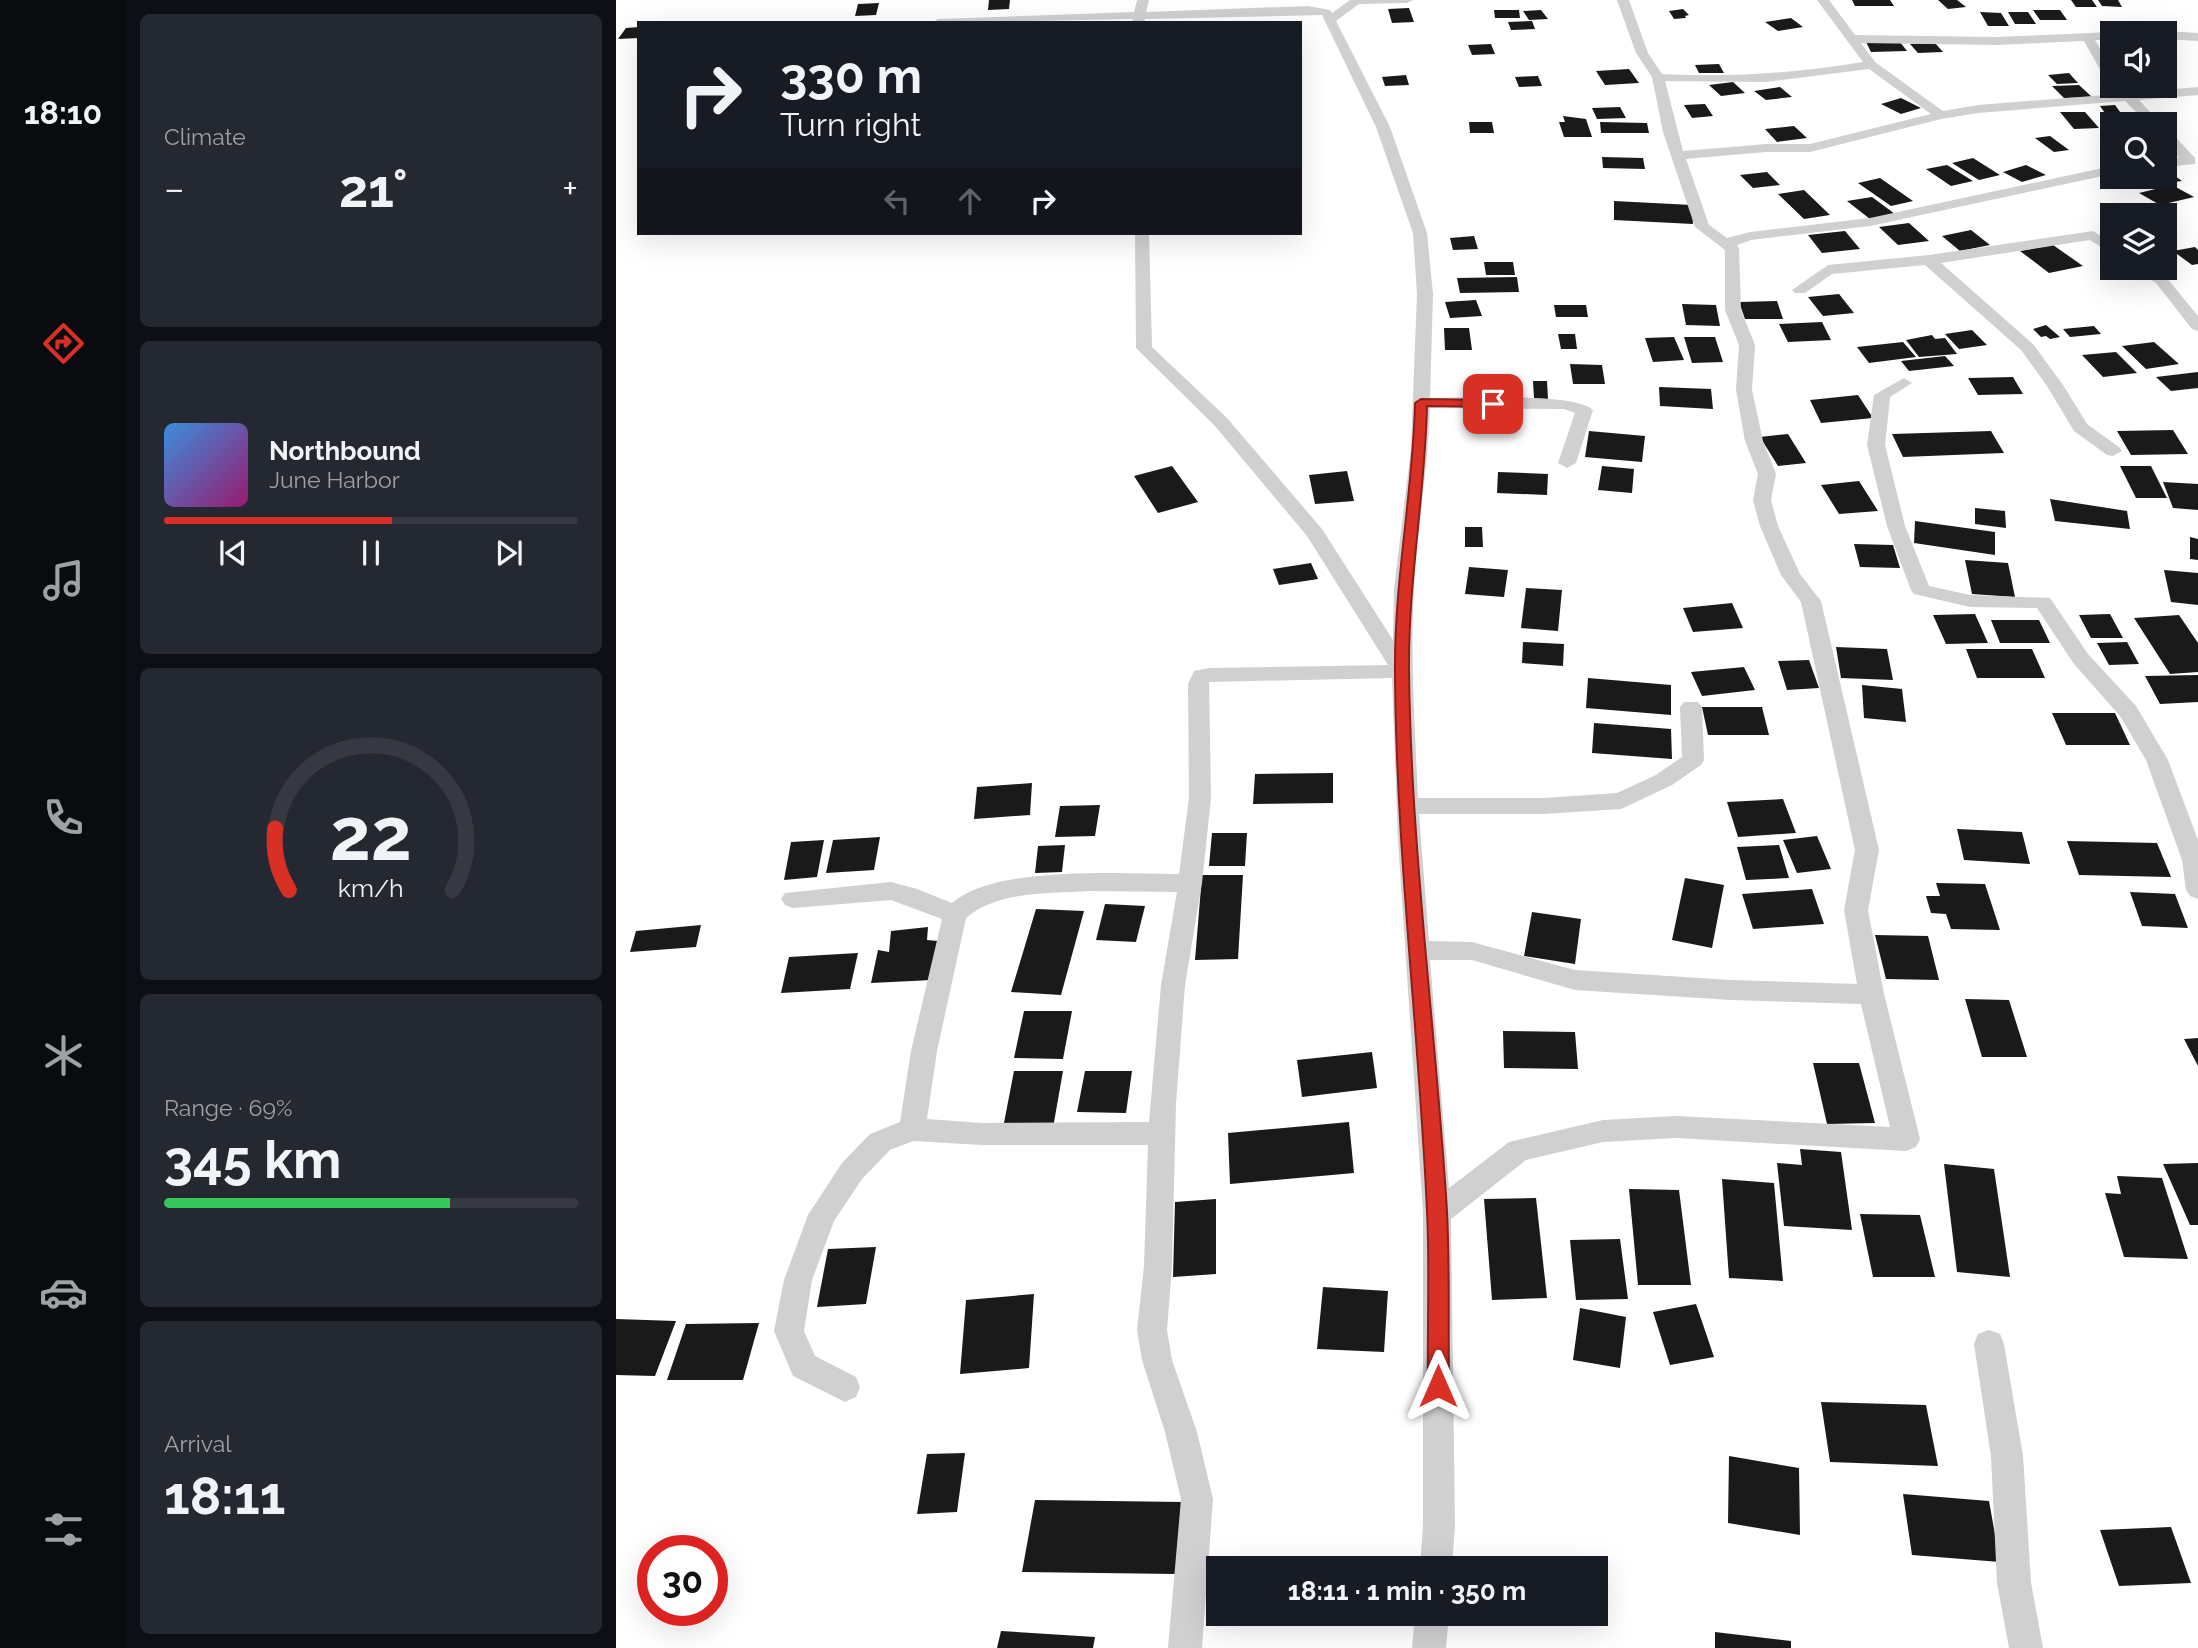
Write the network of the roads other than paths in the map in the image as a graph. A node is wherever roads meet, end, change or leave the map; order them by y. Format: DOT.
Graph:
graph roads {
  1 [pos="1407,0"];
  2 [pos="1623,0"];
  3 [pos="1823,0"];
  4 [pos="1320,10"];
  5 [pos="1140,13"];
  6 [pos="978,21"];
  7 [pos="2177,36"];
  8 [pos="2100,37"];
  9 [pos="2198,37"];
  10 [pos="2088,38"];
  11 [pos="1852,39"];
  12 [pos="2100,59"];
  13 [pos="1871,65"];
  14 [pos="1658,78"];
  15 [pos="2177,92"];
  16 [pos="2198,92"];
  17 [pos="2100,94"];
  18 [pos="2129,98"];
  19 [pos="2143,112"];
  20 [pos="1941,114"];
  21 [pos="2177,148"];
  22 [pos="1679,156"];
  23 [pos="2193,166"];
  24 [pos="2100,173"];
  25 [pos="1142,235"];
  26 [pos="2100,241"];
  27 [pos="1726,243"];
  28 [pos="1929,260"];
  29 [pos="2161,280"];
  30 [pos="1800,290"];
  31 [pos="2198,326"];
  32 [pos="1904,383"];
  33 [pos="1421,403"];
  34 [pos="2113,451"];
  35 [pos="1567,463"];
  36 [pos="1402,671"];
  37 [pos="1691,707"];
  38 [pos="1408,806"];
  39 [pos="1191,883"];
  40 [pos="2198,890"];
  41 [pos="793,899"];
  42 [pos="955,914"];
  43 [pos="1417,950"];
  44 [pos="1871,994"];
  45 [pos="912,1129"];
  46 [pos="1162,1133"];
  47 [pos="1437,1213"];
  48 [pos="1989,1344"];
  49 [pos="845,1387"];
  50 [pos="1437,1556"];
  51 [pos="1431,1626"];
  52 [pos="1185,1648"];
  53 [pos="1429,1648"];
  54 [pos="2026,1648"];
  1 -- 4 [label="street"];
  2 -- 14 [label="street"];
  3 -- 11 [label="street"];
  4 -- 5 [label="street"];
  4 -- 33 [label="street"];
  5 -- 6 [label="street"];
  7 -- 9 [label="street"];
  8 -- 10 [label="street"];
  10 -- 11 [label="street"];
  10 -- 12 [label="street"];
  11 -- 13 [label="street"];
  13 -- 14 [label="street"];
  13 -- 20 [label="street"];
  14 -- 22 [label="street"];
  15 -- 16 [label="street"];
  17 -- 20 [label="street"];
  18 -- 19 [label="street"];
  20 -- 22 [label="street"];
  21 -- 23 [label="street"];
  22 -- 27 [label="street"];
  24 -- 27 [label="street"];
  25 -- 36 [label="street"];
  26 -- 28 [label="street"];
  27 -- 44 [label="street"];
  28 -- 30 [label="street"];
  28 -- 34 [label="street"];
  29 -- 31 [label="street"];
  32 -- 40 [label="street"];
  33 -- 35 [label="street"];
  33 -- 36 [label="street"];
  36 -- 38 [label="street"];
  36 -- 39 [label="street"];
  37 -- 38 [label="street"];
  38 -- 43 [label="street"];
  39 -- 42 [label="street"];
  39 -- 46 [label="street"];
  41 -- 42 [label="street"];
  42 -- 45 [label="street"];
  43 -- 44 [label="street"];
  43 -- 47 [label="street"];
  44 -- 47 [label="street"];
  45 -- 46 [label="street"];
  45 -- 49 [label="street"];
  46 -- 52 [label="street"];
  47 -- 50 [label="street"];
  48 -- 54 [label="street"];
  51 -- 53 [label="street"];
}
